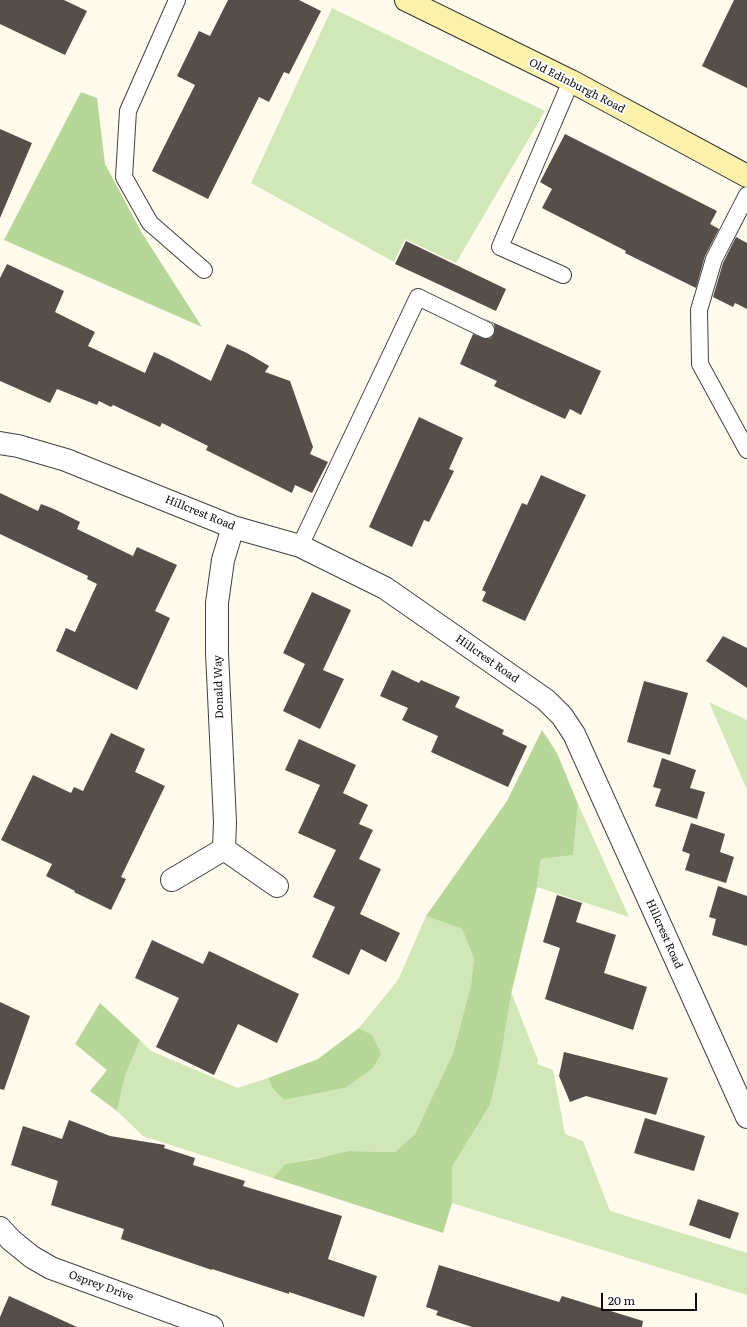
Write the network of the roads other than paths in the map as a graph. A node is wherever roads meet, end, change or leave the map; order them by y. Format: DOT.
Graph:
graph roads {
  1 [pos="177,0"];
  2 [pos="406,0"];
  3 [pos="571,81"];
  4 [pos="747,176"];
  5 [pos="747,195"];
  6 [pos="204,270"];
  7 [pos="563,275"];
  8 [pos="486,330"];
  9 [pos="0,443"];
  10 [pos="747,450"];
  11 [pos="233,526"];
  12 [pos="300,546"];
  13 [pos="224,849"];
  14 [pos="172,880"];
  15 [pos="277,886"];
  16 [pos="740,1083"];
  17 [pos="747,1117"];
  18 [pos="0,1228"];
  19 [pos="212,1327"];
  1 -- 6 [label="lane"];
  2 -- 3 [label="main road, Old Edinburgh Road"];
  3 -- 4 [label="main road, Old Edinburgh Road"];
  3 -- 7 [label="lane"];
  5 -- 10 [label="lane"];
  8 -- 12 [label="lane"];
  9 -- 11 [label="street, Hillcrest Road"];
  11 -- 12 [label="street, Hillcrest Road"];
  11 -- 13 [label="street, Donald Way"];
  12 -- 16 [label="street, Hillcrest Road"];
  13 -- 14 [label="street"];
  13 -- 15 [label="street"];
  16 -- 17 [label="street, Hillcrest Road"];
  18 -- 19 [label="street, Osprey Drive"];
}
